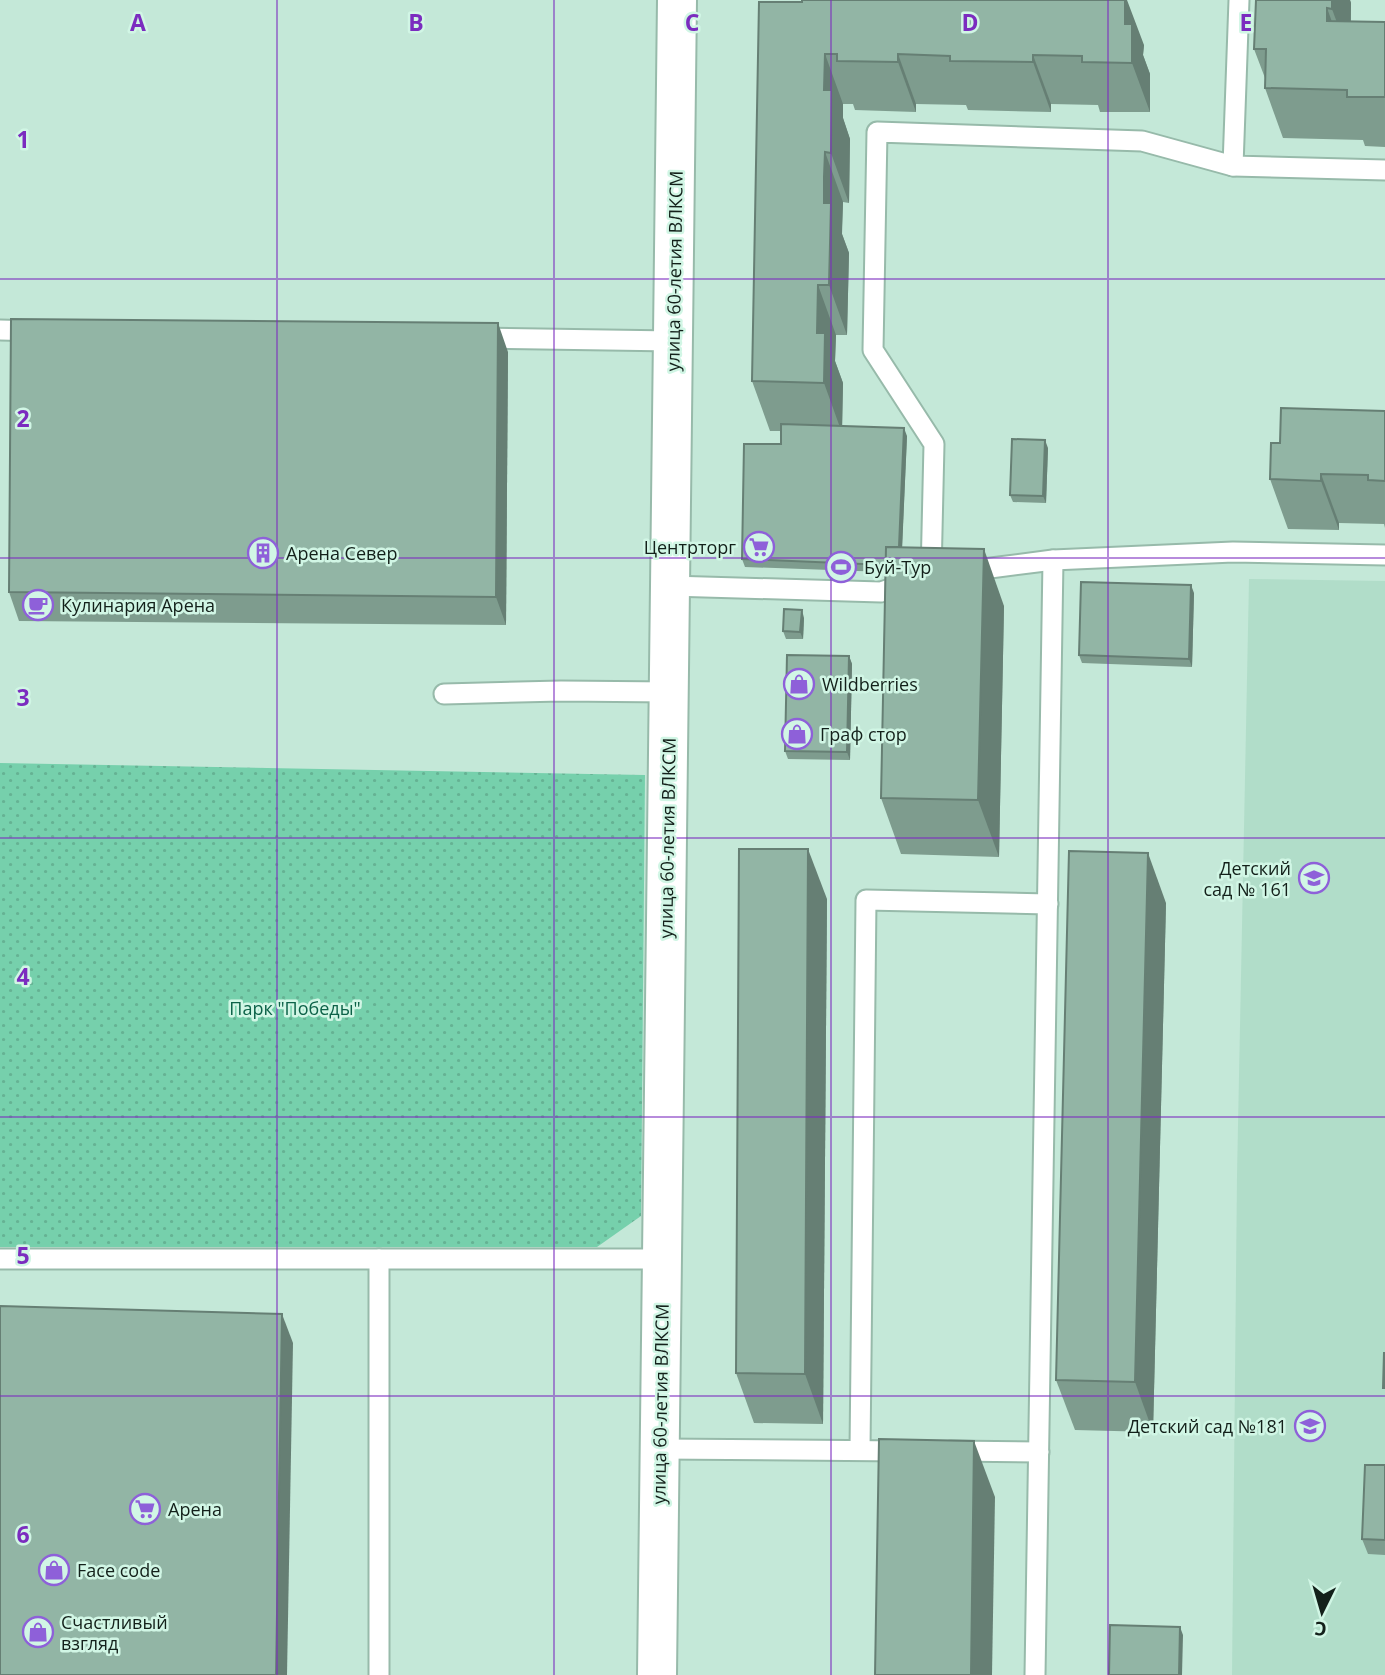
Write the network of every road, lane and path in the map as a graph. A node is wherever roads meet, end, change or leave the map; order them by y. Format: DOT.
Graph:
graph roads {
  1 [pos="677,0"];
  2 [pos="1239,0"];
  3 [pos="1233,166"];
  4 [pos="1385,170"];
  5 [pos="0,330"];
  6 [pos="55,331"];
  7 [pos="456,337"];
  8 [pos="673,341"];
  9 [pos="1385,555"];
  10 [pos="1053,560"];
  11 [pos="931,575"];
  12 [pos="670,586"];
  13 [pos="670,692"];
  14 [pos="443,694"];
  15 [pos="1048,904"];
  16 [pos="0,1259"];
  17 [pos="379,1259"];
  18 [pos="662,1259"];
  19 [pos="660,1449"];
  20 [pos="860,1450"];
  21 [pos="1039,1452"];
  22 [pos="379,1675"];
  23 [pos="657,1675"];
  24 [pos="1035,1675"];
  1 -- 8 [label="street, улица 60-летия ВЛКСМ"];
  2 -- 3 [label="lane"];
  3 -- 4 [label="lane"];
  3 -- 11 [label="lane"];
  5 -- 6 [label="lane"];
  7 -- 8 [label="lane"];
  8 -- 12 [label="street, улица 60-летия ВЛКСМ"];
  9 -- 10 [label="lane"];
  10 -- 11 [label="lane"];
  10 -- 15 [label="lane"];
  11 -- 12 [label="lane"];
  12 -- 13 [label="street, улица 60-летия ВЛКСМ"];
  13 -- 14 [label="lane"];
  13 -- 18 [label="street, улица 60-летия ВЛКСМ"];
  15 -- 20 [label="lane"];
  15 -- 21 [label="lane"];
  16 -- 17 [label="lane"];
  17 -- 18 [label="lane"];
  17 -- 22 [label="lane"];
  18 -- 19 [label="street, улица 60-летия ВЛКСМ"];
  19 -- 20 [label="lane"];
  19 -- 23 [label="street, улица 60-летия ВЛКСМ"];
  20 -- 21 [label="lane"];
  21 -- 24 [label="lane"];
}
